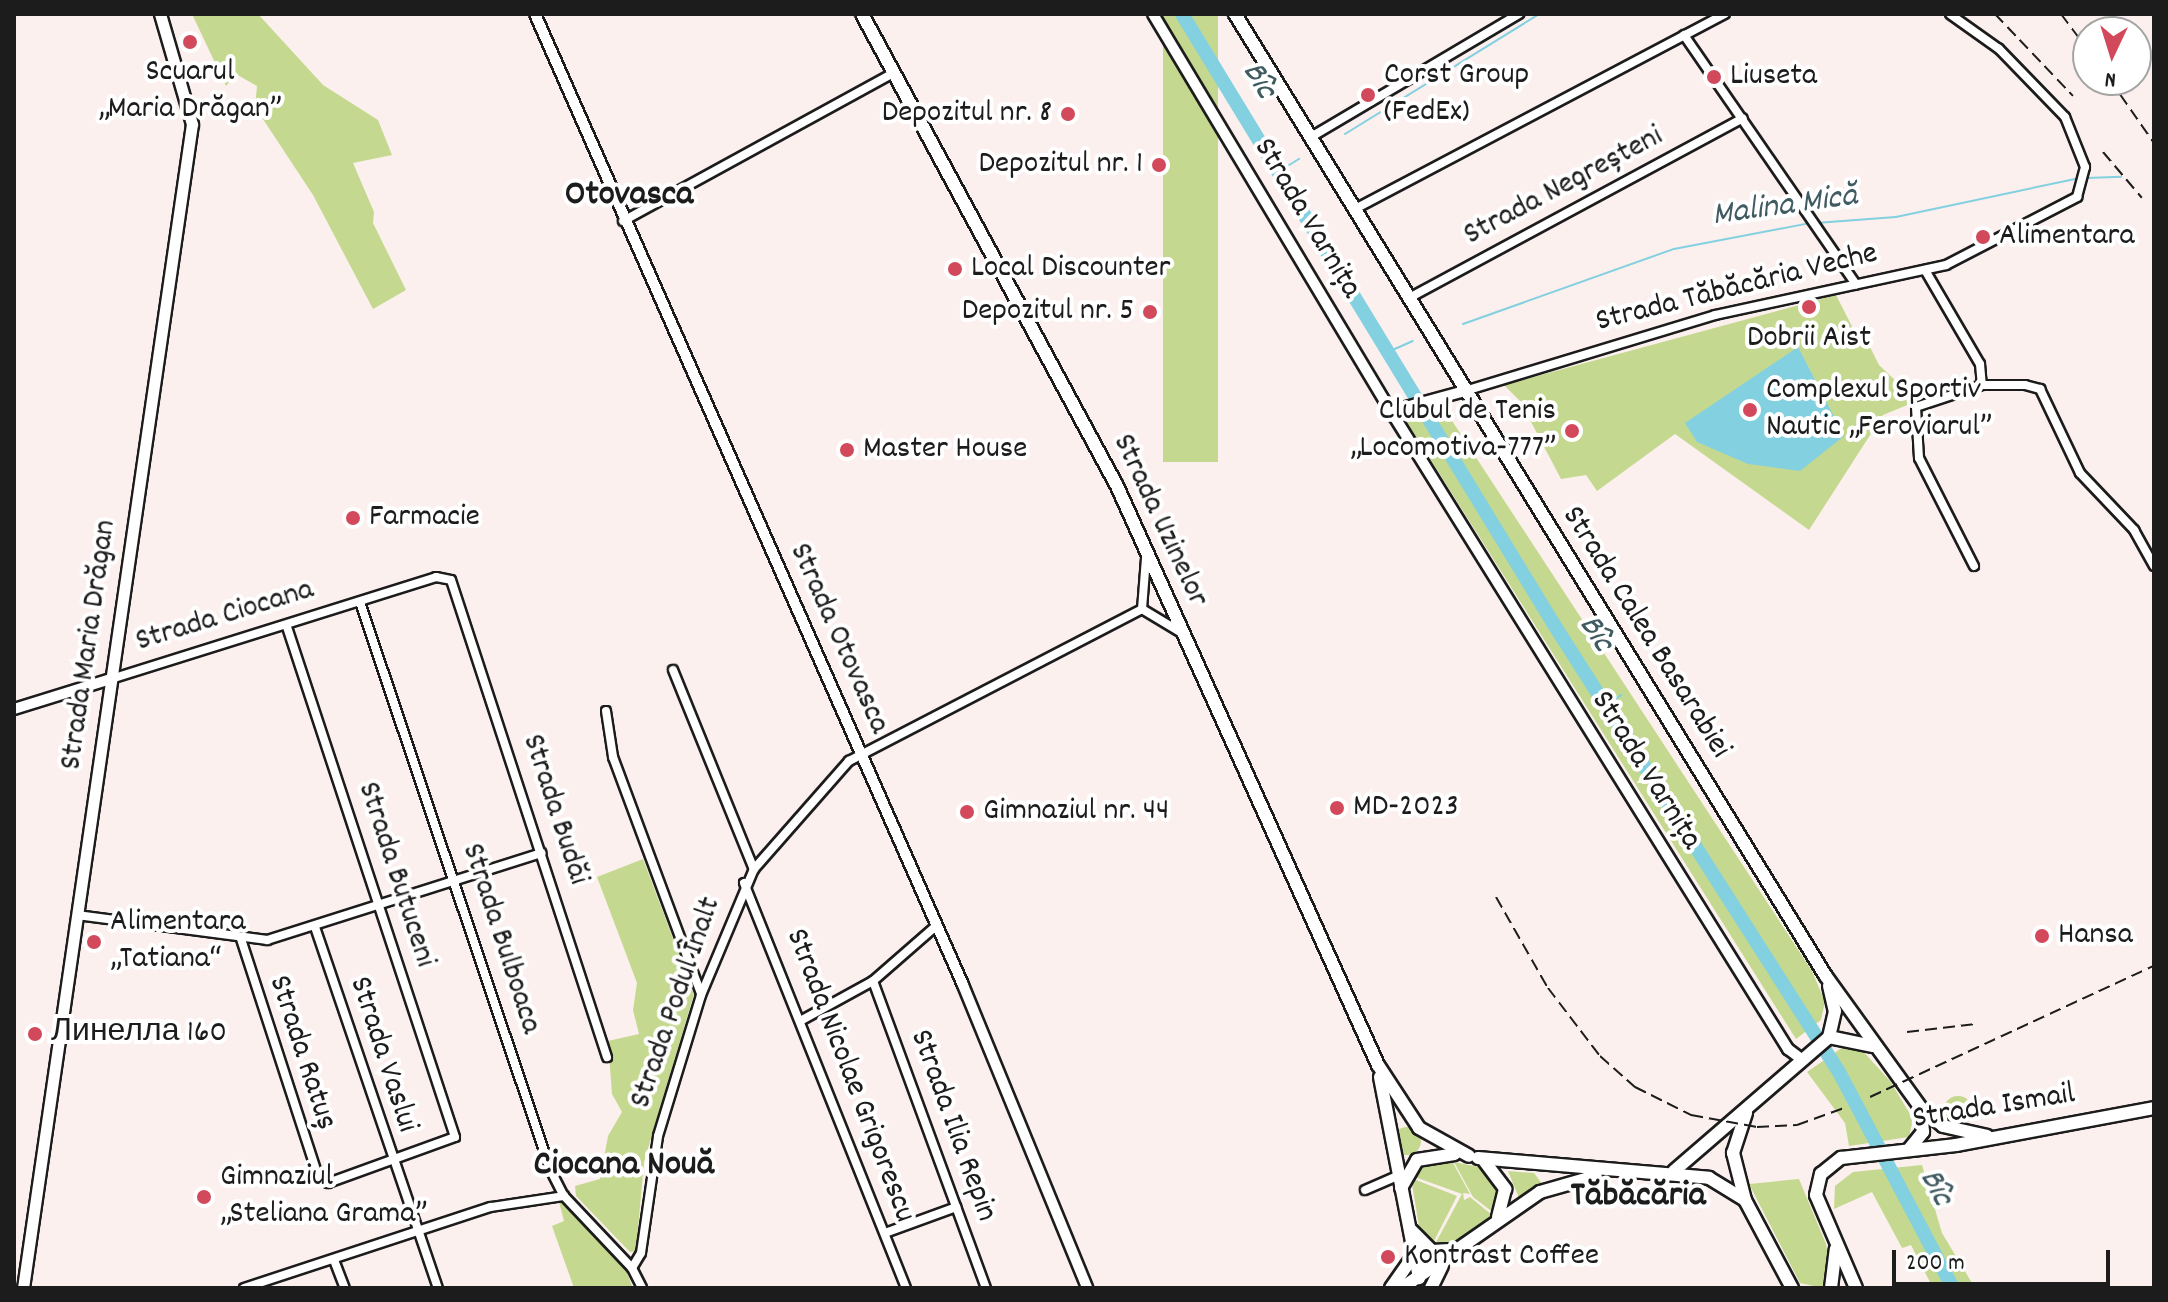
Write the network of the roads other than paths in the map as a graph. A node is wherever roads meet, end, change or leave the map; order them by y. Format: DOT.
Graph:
graph roads {
  1 [pos="160,14"];
  2 [pos="535,14"];
  3 [pos="862,14"];
  4 [pos="1153,14"];
  5 [pos="1235,14"];
  6 [pos="1519,14"];
  7 [pos="1725,14"];
  8 [pos="1950,14"];
  9 [pos="1684,35"];
  10 [pos="895,72"];
  11 [pos="1743,118"];
  12 [pos="1311,137"];
  13 [pos="1355,209"];
  14 [pos="623,221"];
  15 [pos="1925,270"];
  16 [pos="1856,284"];
  17 [pos="1409,298"];
  18 [pos="1982,385"];
  19 [pos="1465,391"];
  20 [pos="1394,410"];
  21 [pos="1146,551"];
  22 [pos="1974,566"];
  23 [pos="2154,566"];
  24 [pos="451,580"];
  25 [pos="360,602"];
  26 [pos="1142,609"];
  27 [pos="287,627"];
  28 [pos="1184,635"];
  29 [pos="673,670"];
  30 [pos="111,679"];
  31 [pos="14,709"];
  32 [pos="606,711"];
  33 [pos="861,755"];
  34 [pos="542,853"];
  35 [pos="754,869"];
  36 [pos="456,881"];
  37 [pos="744,883"];
  38 [pos="380,906"];
  39 [pos="77,915"];
  40 [pos="936,926"];
  41 [pos="315,927"];
  42 [pos="241,939"];
  43 [pos="1825,975"];
  44 [pos="873,981"];
  45 [pos="701,995"];
  46 [pos="802,1020"];
  47 [pos="1828,1037"];
  48 [pos="1879,1050"];
  49 [pos="1804,1054"];
  50 [pos="607,1057"];
  51 [pos="1378,1065"];
  52 [pos="1749,1106"];
  53 [pos="1921,1108"];
  54 [pos="2154,1108"];
  55 [pos="1987,1136"];
  56 [pos="455,1137"];
  57 [pos="1910,1148"];
  58 [pos="1474,1157"];
  59 [pos="391,1160"];
  60 [pos="1674,1171"];
  61 [pos="1615,1173"];
  62 [pos="1399,1185"];
  63 [pos="1365,1190"];
  64 [pos="564,1196"];
  65 [pos="1745,1200"];
  66 [pos="956,1207"];
  67 [pos="1406,1220"];
  68 [pos="1487,1229"];
  69 [pos="416,1232"];
  70 [pos="885,1233"];
  71 [pos="1835,1240"];
  72 [pos="1411,1243"];
  73 [pos="1464,1247"];
  74 [pos="334,1260"];
  75 [pos="1444,1262"];
  76 [pos="632,1268"];
  77 [pos="1420,1283"];
  78 [pos="261,1285"];
  79 [pos="1792,1285"];
  80 [pos="23,1288"];
  81 [pos="244,1288"];
  82 [pos="345,1288"];
  83 [pos="438,1288"];
  84 [pos="642,1288"];
  85 [pos="906,1288"];
  86 [pos="986,1288"];
  87 [pos="1087,1288"];
  88 [pos="1391,1288"];
  89 [pos="1402,1288"];
  90 [pos="1431,1288"];
  91 [pos="1831,1288"];
  92 [pos="1856,1288"];
  1 -- 30 [label="main road, Strada Maria Drăgan"];
  2 -- 14 [label="street, Strada Otovasca"];
  3 -- 10 [label="main road, Strada Uzinelor"];
  4 -- 20 [label="street, Strada Varnița"];
  5 -- 12 [label="main road, Strada Calea Basarabiei"];
  6 -- 12 [label="street"];
  7 -- 9 [label="street"];
  8 -- 15 [label="street, Strada Tăbăcăria Veche"];
  9 -- 11 [label="street"];
  9 -- 13 [label="street"];
  10 -- 14 [label="street"];
  10 -- 21 [label="main road, Strada Uzinelor"];
  11 -- 16 [label="street"];
  11 -- 17 [label="street, Strada Negreșteni"];
  12 -- 13 [label="main road, Strada Calea Basarabiei"];
  13 -- 17 [label="main road, Strada Calea Basarabiei"];
  14 -- 33 [label="street, Strada Otovasca"];
  15 -- 16 [label="street, Strada Tăbăcăria Veche"];
  15 -- 18 [label="street"];
  16 -- 19 [label="street, Strada Tăbăcăria Veche"];
  17 -- 19 [label="main road, Strada Calea Basarabiei"];
  18 -- 22 [label="street"];
  18 -- 23 [label="street"];
  19 -- 20 [label="street, Strada Tăbăcăria Veche"];
  19 -- 43 [label="main road, Strada Calea Basarabiei"];
  20 -- 49 [label="street, Strada Varnița"];
  21 -- 26 [label="street"];
  21 -- 28 [label="main road, Strada Uzinelor"];
  24 -- 25 [label="street, Strada Ciocana"];
  24 -- 34 [label="street, Strada Budăi"];
  25 -- 27 [label="street, Strada Ciocana"];
  25 -- 36 [label="street, Strada Bulboaca"];
  26 -- 28 [label="street"];
  26 -- 33 [label="street, Strada Podul Înalt"];
  27 -- 30 [label="street, Strada Ciocana"];
  27 -- 38 [label="street, Strada Butuceni"];
  28 -- 51 [label="main road, Strada Uzinelor"];
  29 -- 35 [label="street"];
  30 -- 31 [label="street, Strada Ciocana"];
  30 -- 39 [label="main road, Strada Maria Drăgan"];
  32 -- 45 [label="street"];
  33 -- 35 [label="street, Strada Podul Înalt"];
  33 -- 40 [label="street, Strada Otovasca"];
  34 -- 36 [label="street"];
  34 -- 50 [label="street, Strada Budăi"];
  35 -- 37 [label="street, Strada Podul Înalt"];
  36 -- 38 [label="street"];
  36 -- 64 [label="street, Strada Bulboaca"];
  37 -- 45 [label="street, Strada Podul Înalt"];
  37 -- 46 [label="street, Strada Nicolae Grigorescu"];
  38 -- 41 [label="street"];
  38 -- 56 [label="street, Strada Butuceni"];
  39 -- 42 [label="street"];
  39 -- 80 [label="main road, Strada Maria Drăgan"];
  40 -- 44 [label="street"];
  40 -- 87 [label="street, Strada Otovasca"];
  41 -- 42 [label="street"];
  41 -- 59 [label="street, Strada Vaslui"];
  42 -- 59 [label="street, Strada Ratuș"];
  43 -- 47 [label="main road"];
  43 -- 48 [label="main road, Strada Calea Basarabiei"];
  44 -- 46 [label="street"];
  44 -- 66 [label="street, Strada Ilia Repin"];
  45 -- 76 [label="street, Strada Podul Înalt"];
  46 -- 70 [label="street, Strada Nicolae Grigorescu"];
  47 -- 48 [label="main road"];
  47 -- 49 [label="main road"];
  48 -- 53 [label="main road, Strada Calea Basarabiei"];
  49 -- 52 [label="main road"];
  51 -- 58 [label="main road, Strada Uzinelor"];
  51 -- 62 [label="main road, Strada Uzinelor"];
  52 -- 60 [label="main road"];
  52 -- 65 [label="main road"];
  53 -- 55 [label="main road, Strada Calea Basarabiei"];
  53 -- 57 [label="main road"];
  54 -- 55 [label="main road, Strada Ismail"];
  55 -- 57 [label="main road, Strada Ismail"];
  56 -- 59 [label="street, Strada Ratuș"];
  57 -- 71 [label="main road, Strada Ismail"];
  58 -- 61 [label="main road"];
  58 -- 62 [label="main road"];
  58 -- 68 [label="main road"];
  59 -- 69 [label="street, Strada Vaslui"];
  60 -- 61 [label="main road"];
  60 -- 65 [label="main road"];
  61 -- 68 [label="main road"];
  62 -- 63 [label="street"];
  62 -- 67 [label="main road, Strada Uzinelor"];
  64 -- 69 [label="street"];
  64 -- 76 [label="street, Strada Bulboaca"];
  65 -- 79 [label="main road"];
  66 -- 70 [label="street"];
  66 -- 86 [label="street, Strada Ilia Repin"];
  67 -- 72 [label="main road, Strada Uzinelor"];
  67 -- 73 [label="main road"];
  68 -- 73 [label="main road"];
  69 -- 74 [label="street"];
  69 -- 83 [label="street, Strada Vaslui"];
  70 -- 85 [label="street, Strada Nicolae Grigorescu"];
  71 -- 91 [label="main road"];
  71 -- 92 [label="main road"];
  72 -- 77 [label="main road, Strada Uzinelor"];
  72 -- 88 [label="main road"];
  73 -- 75 [label="main road"];
  74 -- 78 [label="street"];
  74 -- 82 [label="street"];
  75 -- 77 [label="main road"];
  75 -- 90 [label="main road"];
  76 -- 84 [label="street"];
  77 -- 89 [label="main road"];
  78 -- 81 [label="street"];
}
